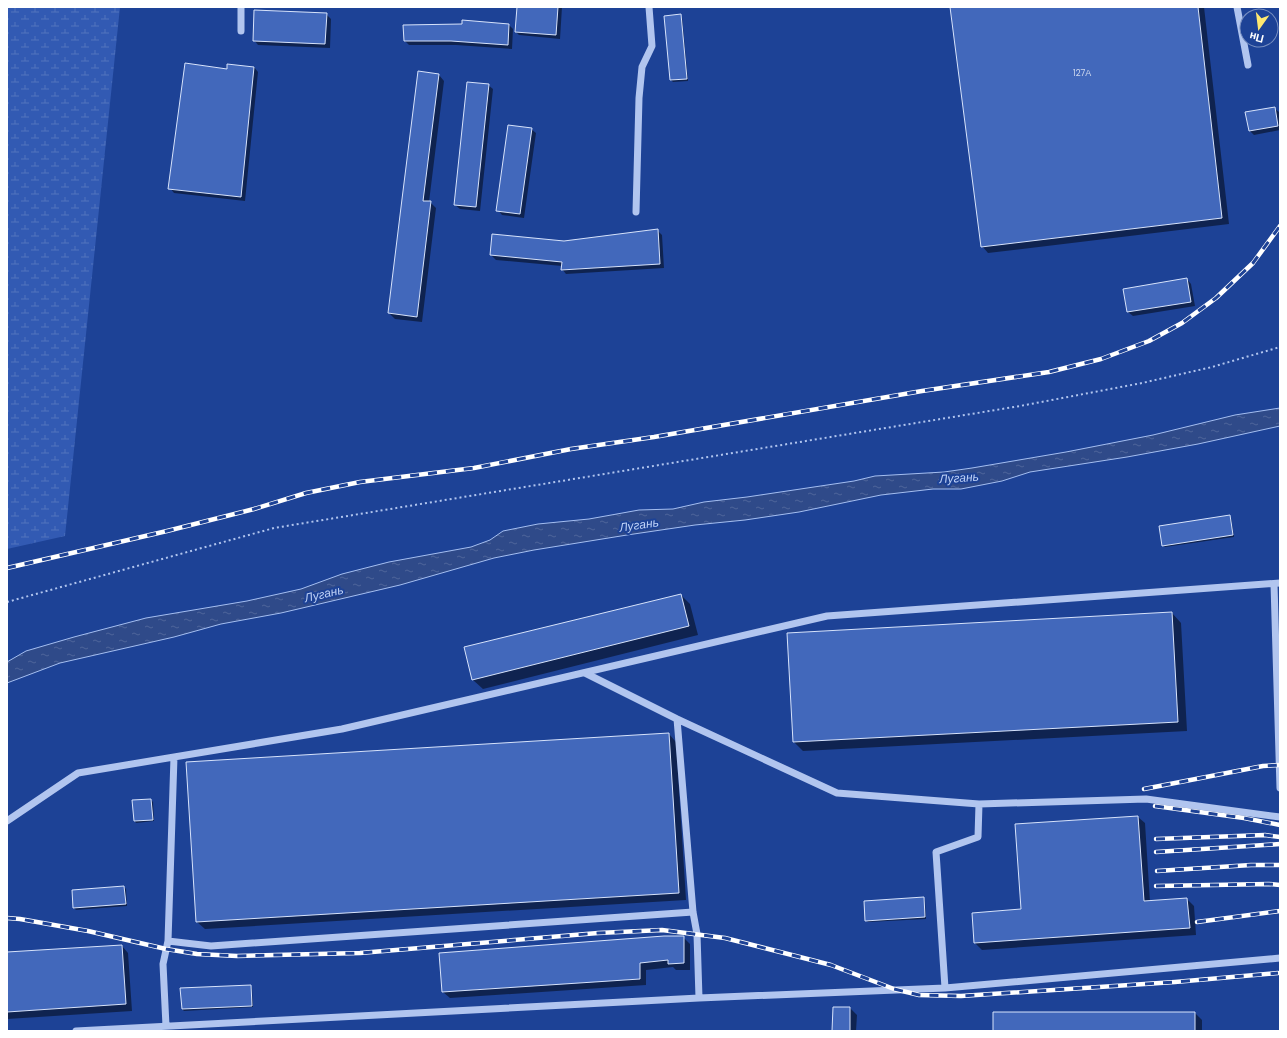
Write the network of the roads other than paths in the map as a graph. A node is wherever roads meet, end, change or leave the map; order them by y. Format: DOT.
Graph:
graph roads {
  1 [pos="241,7"];
  2 [pos="649,7"];
  3 [pos="1237,7"];
  4 [pos="241,31"];
  5 [pos="1248,65"];
  6 [pos="636,212"];
  7 [pos="1277,584"];
  8 [pos="585,673"];
  9 [pos="677,719"];
  10 [pos="174,757"];
  11 [pos="1280,788"];
  12 [pos="979,804"];
  13 [pos="1280,817"];
  14 [pos="7,821"];
  15 [pos="693,912"];
  16 [pos="168,941"];
  17 [pos="1280,958"];
  18 [pos="945,988"];
  19 [pos="699,998"];
  20 [pos="166,1026"];
  21 [pos="76,1031"];
  1 -- 4 [label="lane"];
  2 -- 6 [label="lane"];
  3 -- 5 [label="lane"];
  7 -- 8 [label="lane"];
  7 -- 11 [label="lane"];
  8 -- 9 [label="lane"];
  8 -- 10 [label="lane"];
  9 -- 12 [label="lane"];
  9 -- 15 [label="lane"];
  10 -- 14 [label="lane"];
  10 -- 16 [label="lane"];
  12 -- 13 [label="lane"];
  12 -- 18 [label="lane"];
  15 -- 16 [label="lane"];
  15 -- 19 [label="lane"];
  16 -- 20 [label="lane"];
  17 -- 18 [label="lane"];
  18 -- 19 [label="lane"];
  19 -- 20 [label="lane"];
  20 -- 21 [label="lane"];
}
